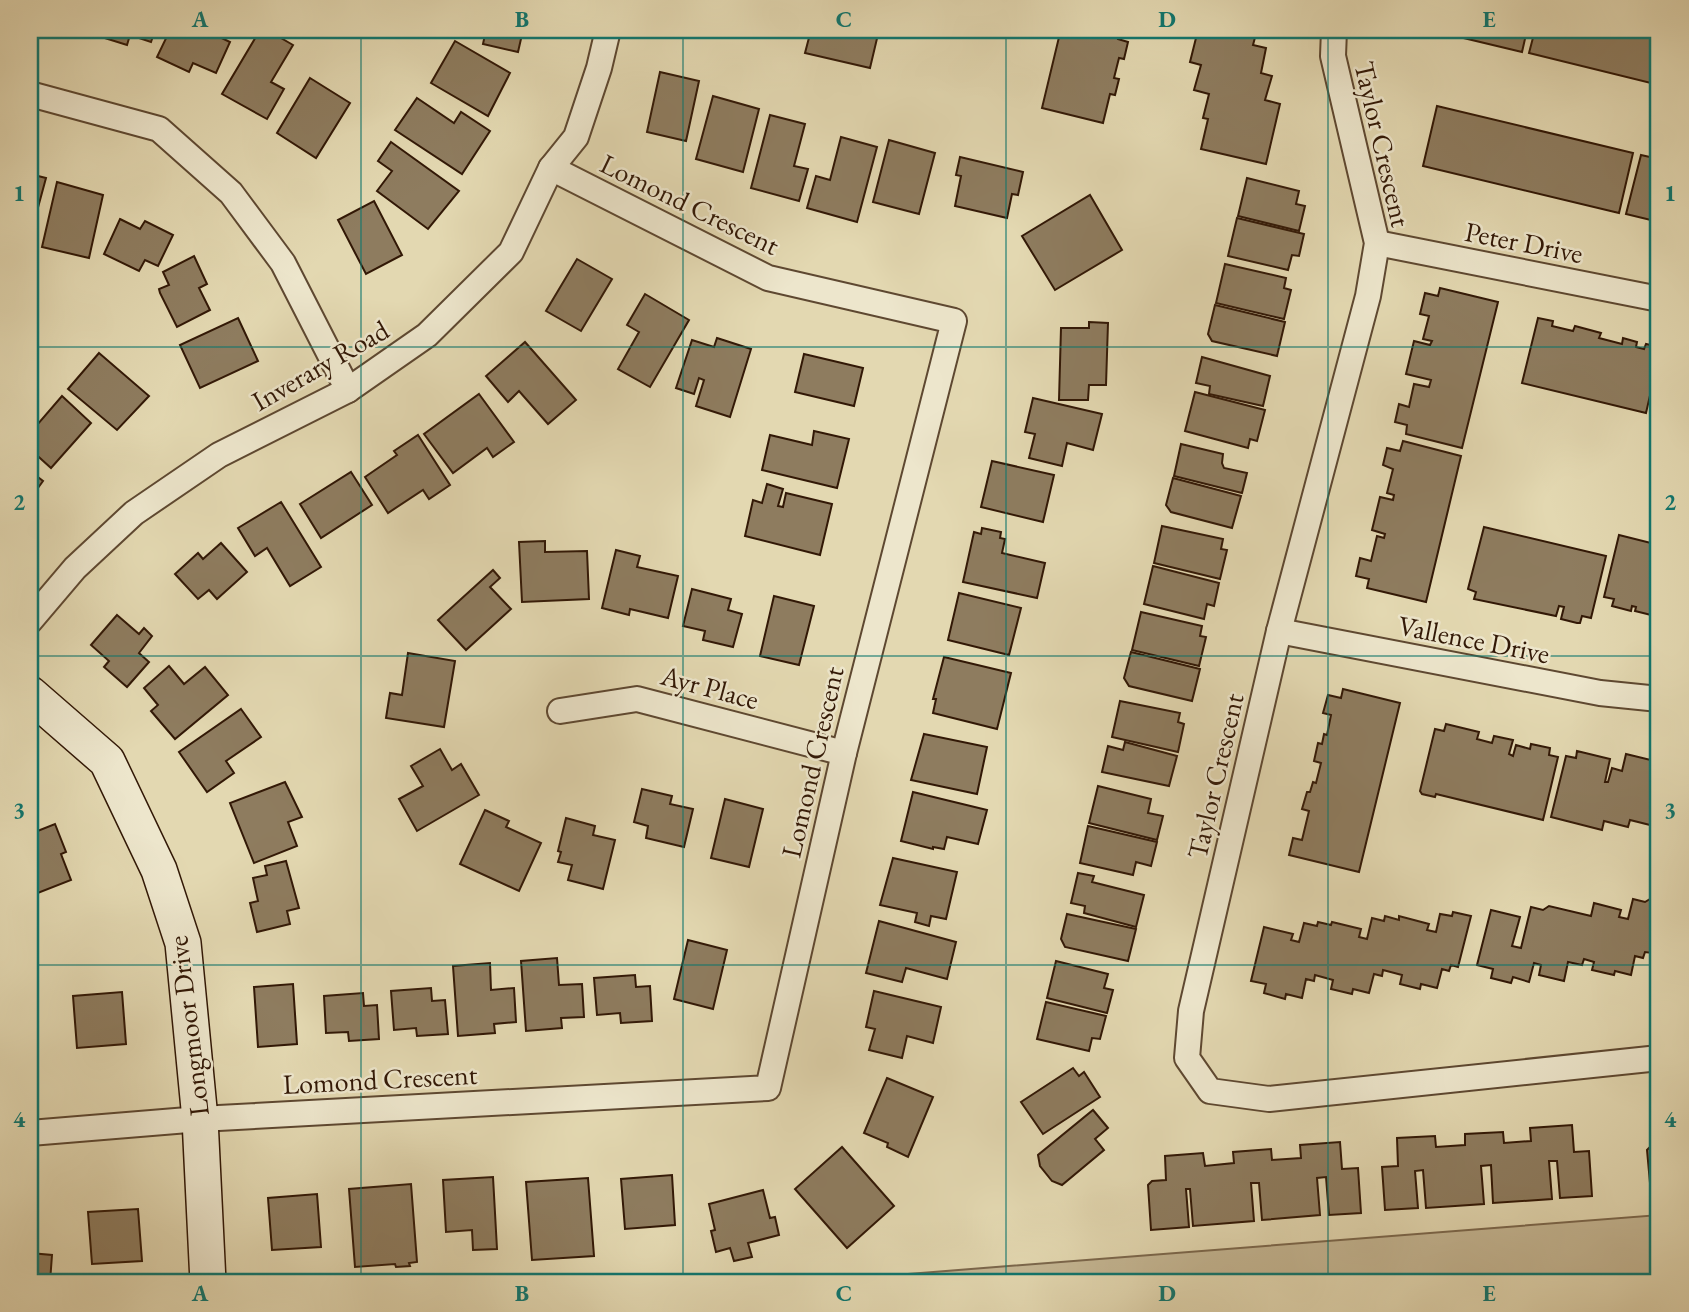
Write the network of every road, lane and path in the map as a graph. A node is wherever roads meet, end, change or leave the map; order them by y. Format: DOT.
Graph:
graph roads {
  1 [pos="608,30"];
  2 [pos="1334,30"];
  3 [pos="30,94"];
  4 [pos="551,168"];
  5 [pos="1377,243"];
  6 [pos="1659,299"];
  7 [pos="348,390"];
  8 [pos="30,621"];
  9 [pos="1279,631"];
  10 [pos="30,694"];
  11 [pos="1659,699"];
  12 [pos="560,711"];
  13 [pos="844,753"];
  14 [pos="1659,1058"];
  15 [pos="200,1119"];
  16 [pos="30,1133"];
  17 [pos="208,1282"];
  1 -- 4 [label="street, Inverary Road"];
  2 -- 5 [label="street, Taylor Crescent"];
  3 -- 7 [label="street"];
  4 -- 7 [label="street, Inverary Road"];
  4 -- 13 [label="street, Lomond Crescent"];
  5 -- 6 [label="street, Peter Drive"];
  5 -- 9 [label="street, Taylor Crescent"];
  7 -- 8 [label="street, Inverary Road"];
  9 -- 11 [label="street, Vallence Drive"];
  9 -- 14 [label="street, Taylor Crescent"];
  10 -- 15 [label="street, Longmoor Drive"];
  12 -- 13 [label="street, Ayr Place"];
  13 -- 15 [label="street, Lomond Crescent"];
  15 -- 16 [label="street"];
  15 -- 17 [label="street, Longmoor Drive"];
}
